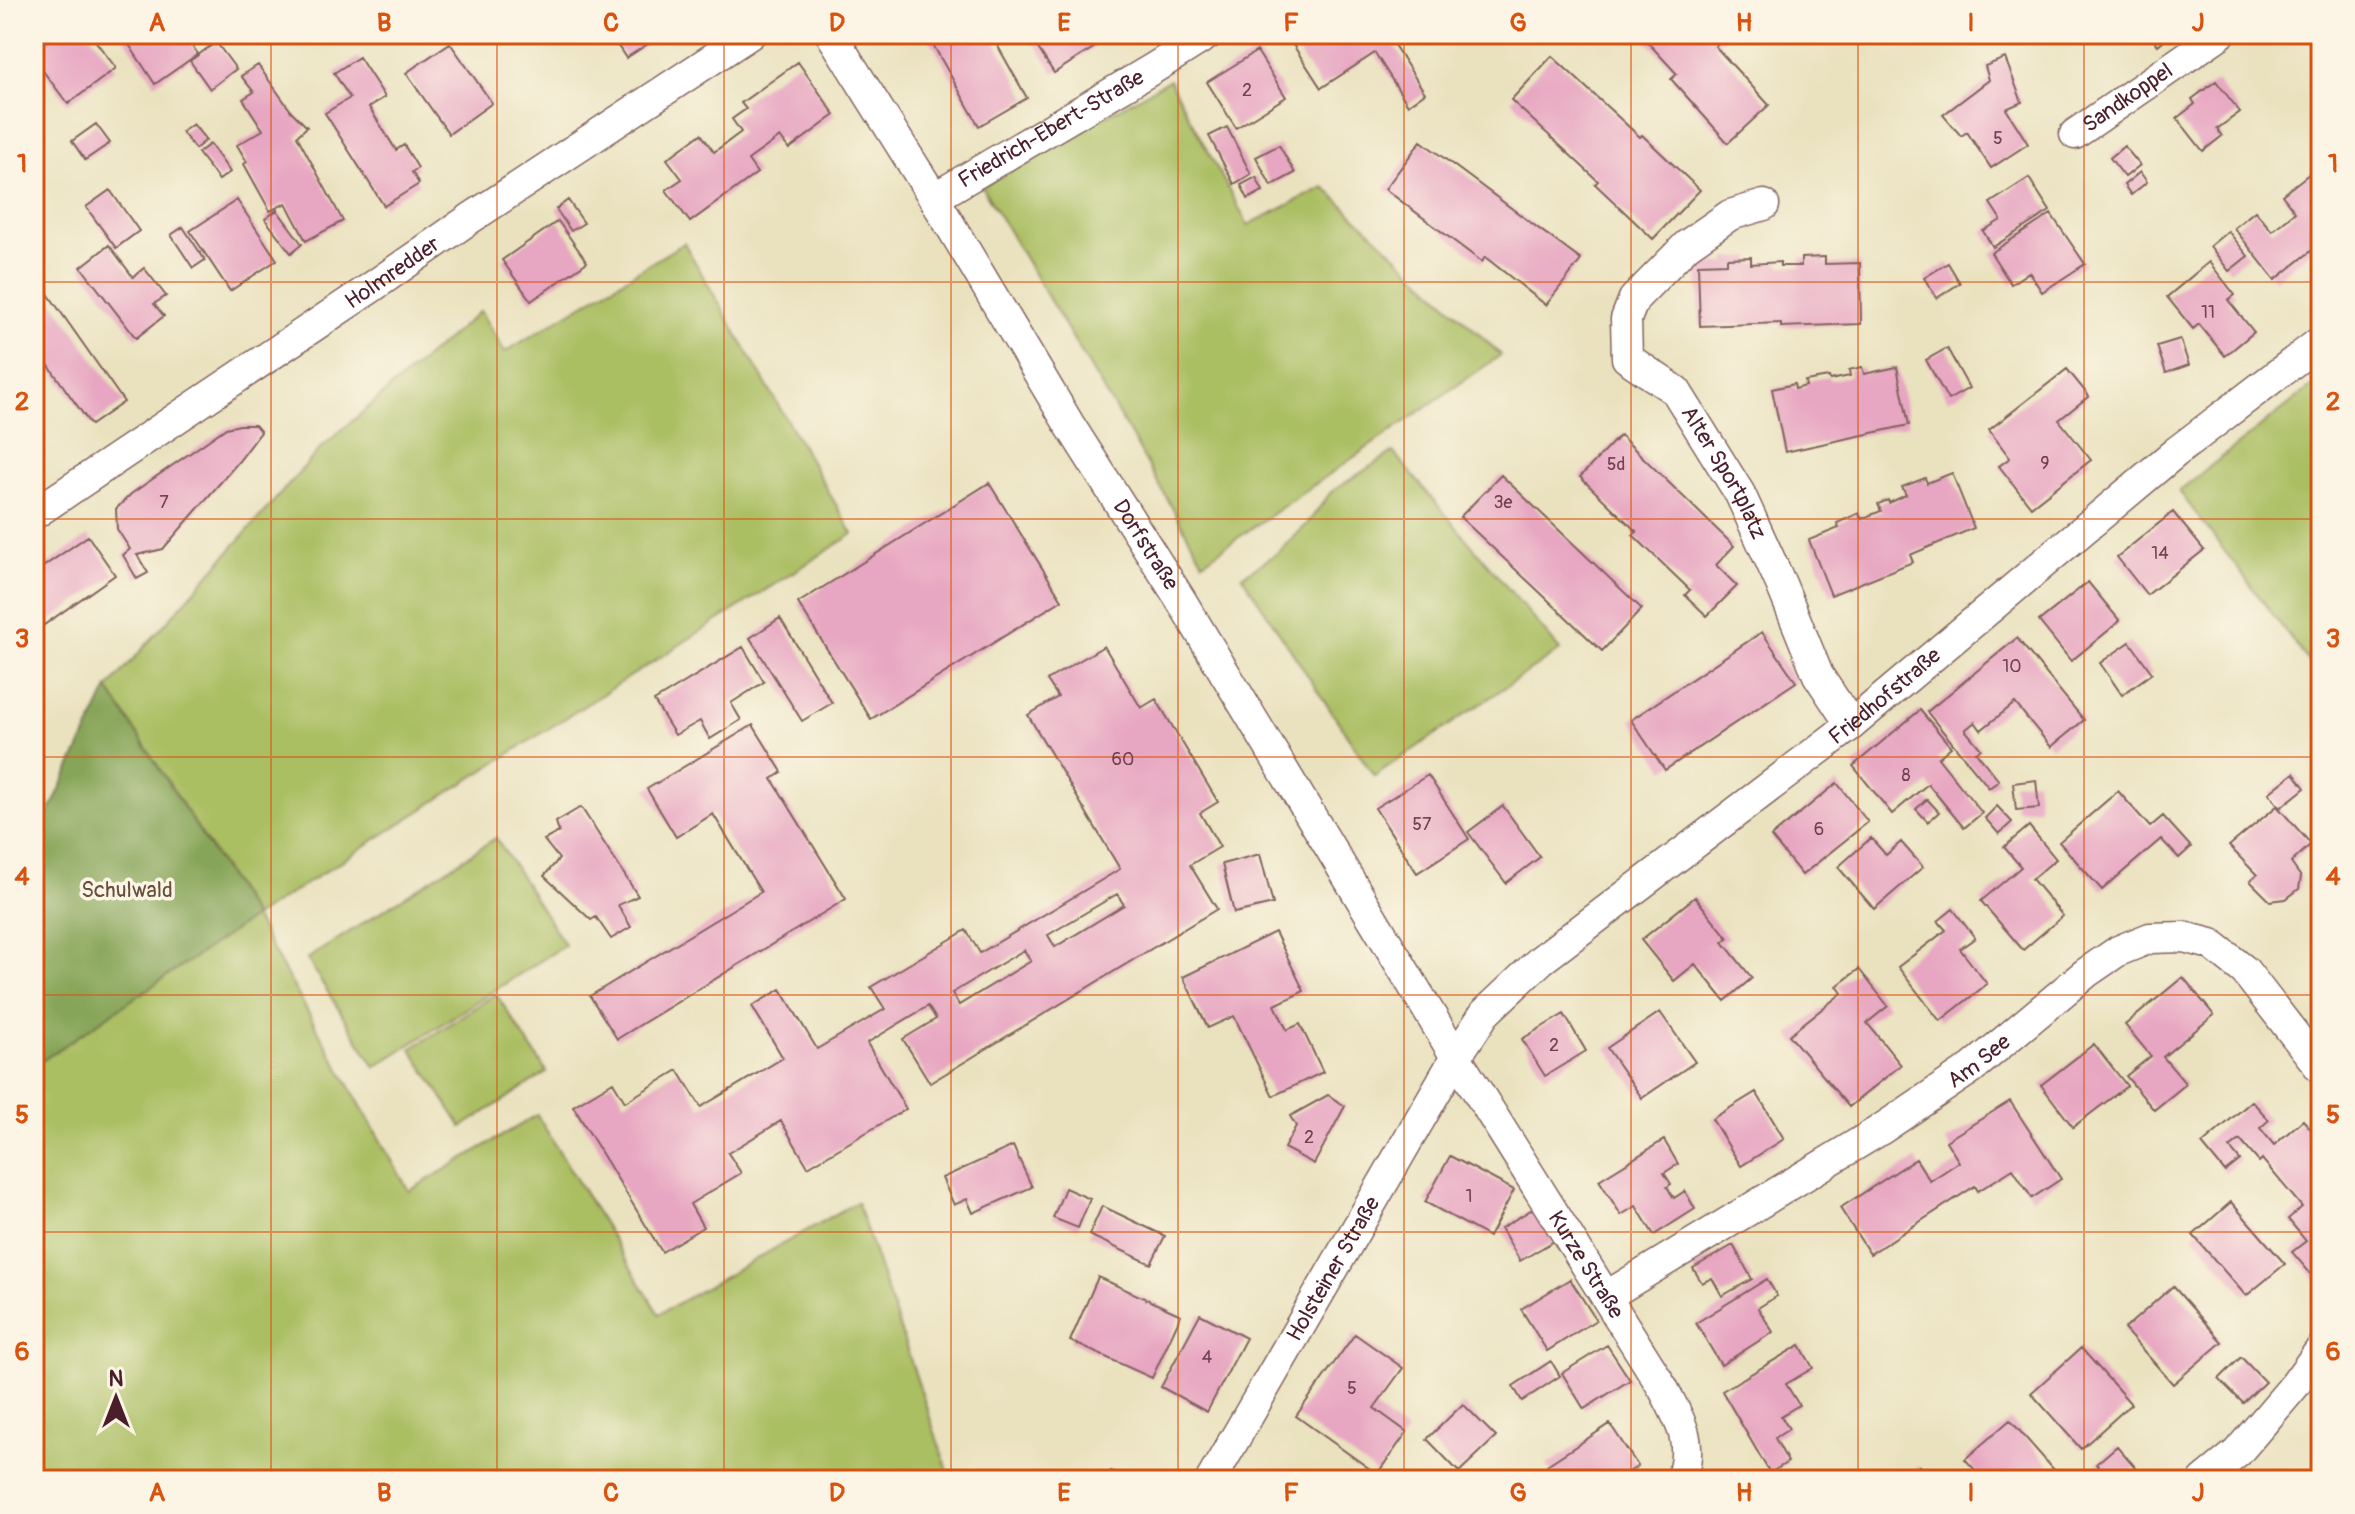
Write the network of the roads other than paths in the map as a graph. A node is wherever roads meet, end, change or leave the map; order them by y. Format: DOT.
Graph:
graph roads {
  1 [pos="750,34"];
  2 [pos="831,34"];
  3 [pos="1208,34"];
  4 [pos="2220,34"];
  5 [pos="2075,134"];
  6 [pos="934,198"];
  7 [pos="1764,205"];
  8 [pos="2321,341"];
  9 [pos="34,514"];
  10 [pos="1851,725"];
  11 [pos="1456,1057"];
  12 [pos="2321,1069"];
  13 [pos="1607,1296"];
  14 [pos="2321,1349"];
  15 [pos="1211,1480"];
  16 [pos="1681,1480"];
  17 [pos="2204,1480"];
  1 -- 9 [label="street, Holmredder"];
  2 -- 6 [label="street, Dorfstraße"];
  3 -- 6 [label="street, Friedrich-Ebert-Straße"];
  4 -- 5 [label="street, Sandkoppel"];
  6 -- 11 [label="street, Dorfstraße"];
  7 -- 10 [label="street, Alter Sportplatz"];
  8 -- 10 [label="street, Friedhofstraße"];
  10 -- 11 [label="street, Friedhofstraße"];
  11 -- 13 [label="street, Kurze Straße"];
  11 -- 15 [label="street, Holsteiner Straße"];
  12 -- 13 [label="street, Am See"];
  13 -- 16 [label="street, Kurze Straße"];
  14 -- 17 [label="street"];
}
